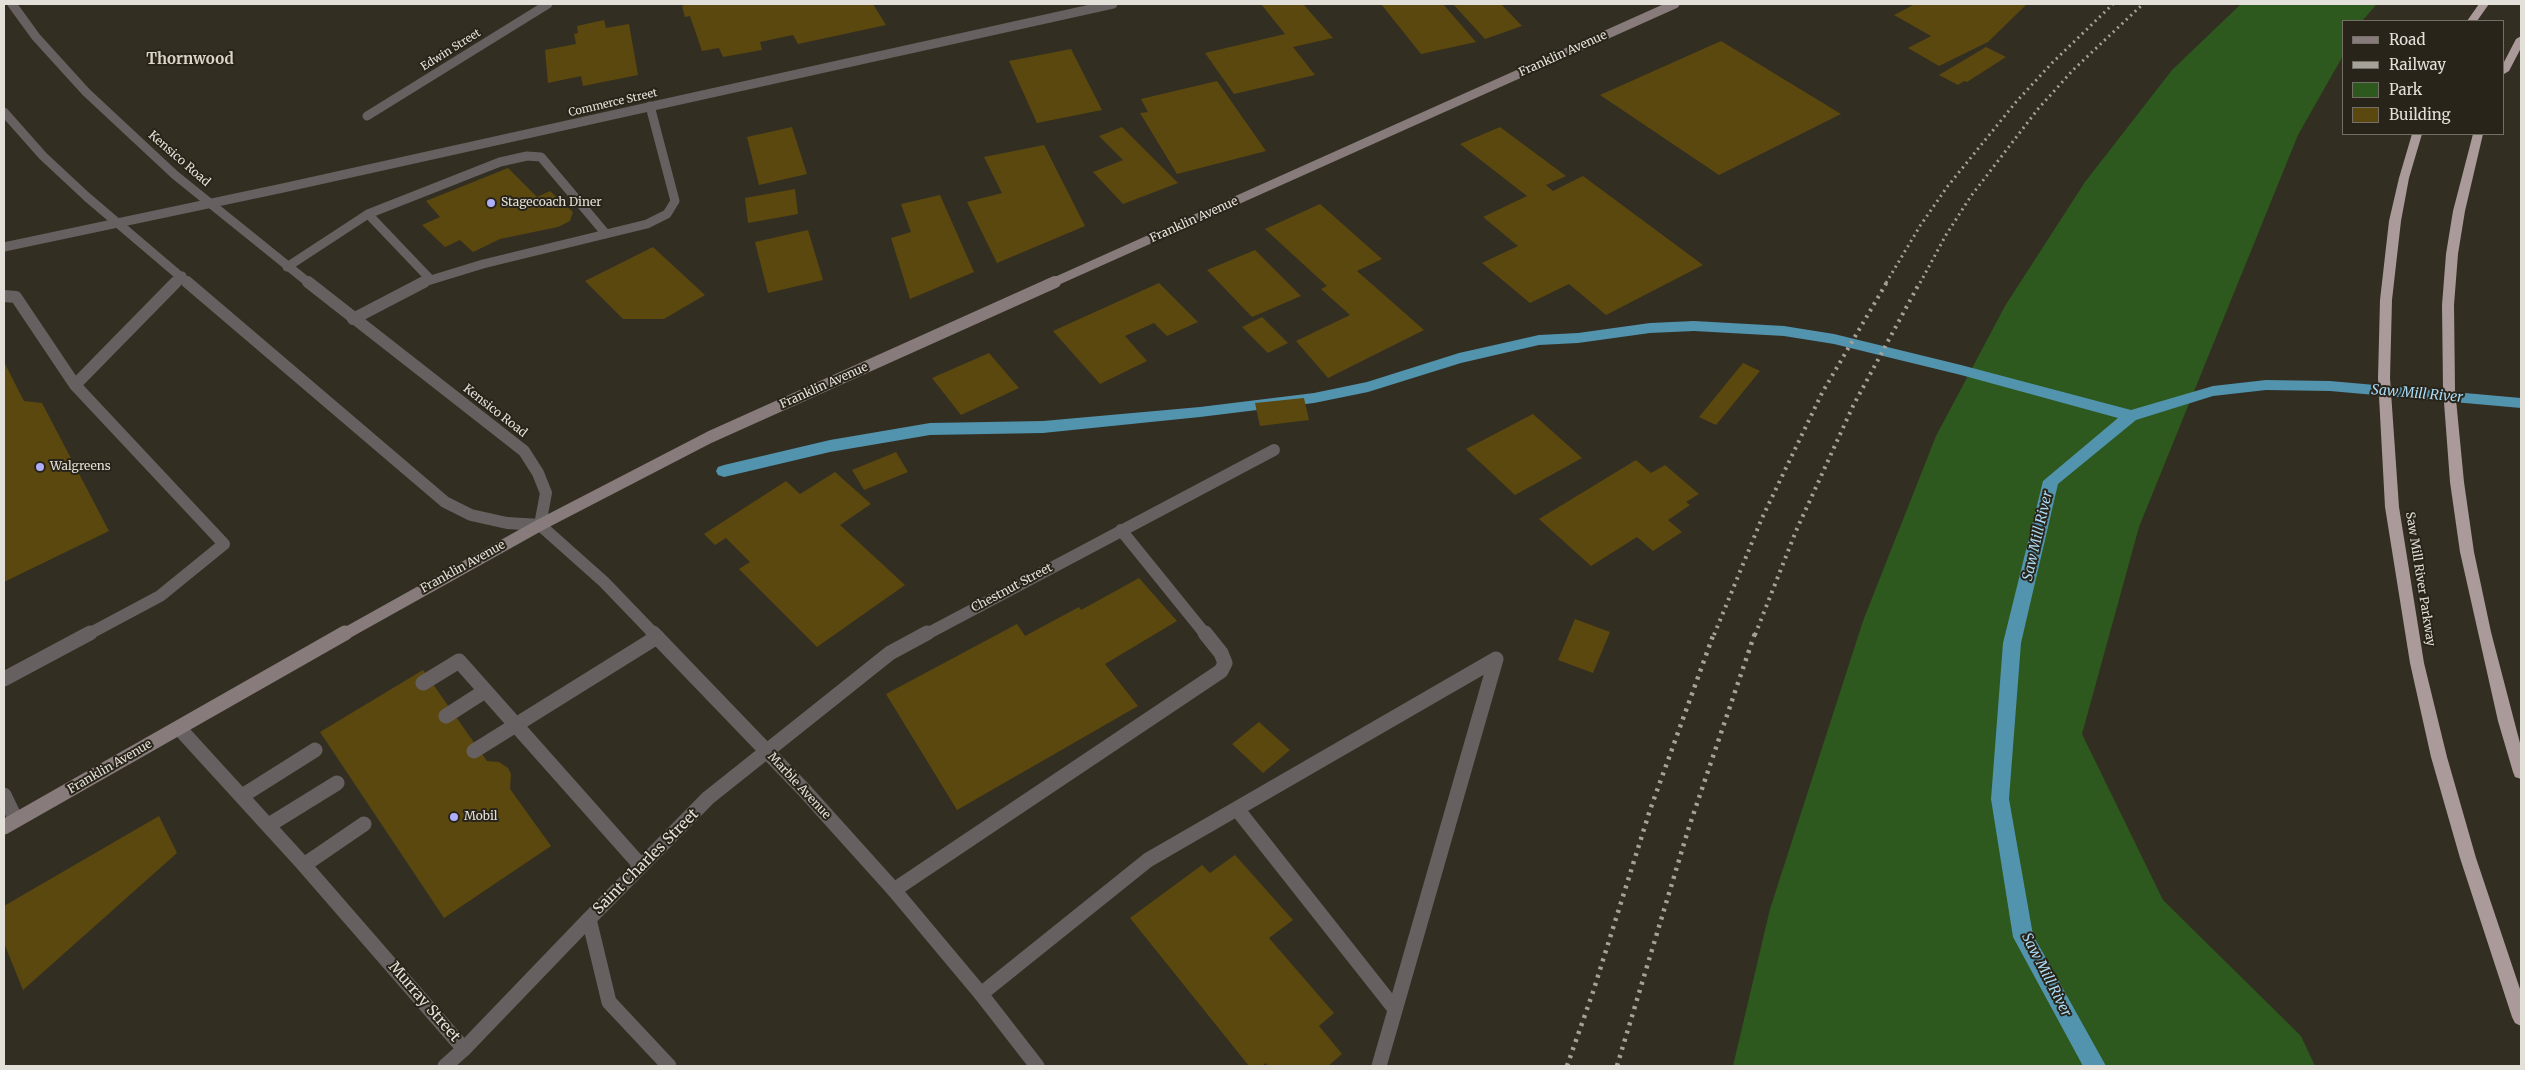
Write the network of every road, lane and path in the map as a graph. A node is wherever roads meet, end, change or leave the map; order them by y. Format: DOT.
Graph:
graph roads {
  1 [pos="12,4"];
  2 [pos="548,4"];
  3 [pos="1113,4"];
  4 [pos="1675,4"];
  5 [pos="2484,4"];
  6 [pos="2473,20"];
  7 [pos="2521,39"];
  8 [pos="2505,69"];
  9 [pos="650,106"];
  10 [pos="4,112"];
  11 [pos="367,116"];
  12 [pos="2417,135"];
  13 [pos="2478,135"];
  14 [pos="210,204"];
  15 [pos="368,214"];
  16 [pos="118,223"];
  17 [pos="606,234"];
  18 [pos="4,248"];
  19 [pos="287,267"];
  20 [pos="182,276"];
  21 [pos="430,279"];
  22 [pos="4,296"];
  23 [pos="353,319"];
  24 [pos="2383,344"];
  25 [pos="75,385"];
  26 [pos="1274,450"];
  27 [pos="540,525"];
  28 [pos="1121,530"];
  29 [pos="657,637"];
  30 [pos="4,679"];
  31 [pos="423,683"];
  32 [pos="485,691"];
  33 [pos="446,716"];
  34 [pos="516,726"];
  35 [pos="179,728"];
  36 [pos="315,750"];
  37 [pos="766,750"];
  38 [pos="474,751"];
  39 [pos="2521,772"];
  40 [pos="337,784"];
  41 [pos="4,795"];
  42 [pos="242,796"];
  43 [pos="1237,809"];
  44 [pos="10,824"];
  45 [pos="364,824"];
  46 [pos="269,825"];
  47 [pos="304,865"];
  48 [pos="641,866"];
  49 [pos="894,890"];
  50 [pos="589,920"];
  51 [pos="981,994"];
  52 [pos="1396,1010"];
  53 [pos="2521,1017"];
  54 [pos="464,1049"];
  55 [pos="445,1066"];
  56 [pos="669,1066"];
  57 [pos="1037,1066"];
  58 [pos="1379,1066"];
  1 -- 14 [label="street, Kensico Road"];
  2 -- 11 [label="street, Edwin Street"];
  3 -- 9 [label="street, Commerce Street"];
  4 -- 27 [label="main road, Franklin Avenue"];
  5 -- 6 [label="highway"];
  7 -- 8 [label="highway"];
  9 -- 14 [label="street, Commerce Street"];
  9 -- 17 [label="street"];
  10 -- 16 [label="street"];
  12 -- 24 [label="highway, Saw Mill River Parkway"];
  13 -- 39 [label="highway"];
  14 -- 16 [label="street, Commerce Street"];
  14 -- 19 [label="street, Kensico Road"];
  15 -- 17 [label="street"];
  15 -- 19 [label="street"];
  15 -- 21 [label="street"];
  16 -- 18 [label="street, Commerce Street"];
  16 -- 20 [label="street"];
  17 -- 21 [label="street"];
  19 -- 23 [label="street, Kensico Road"];
  20 -- 25 [label="street"];
  20 -- 27 [label="street"];
  21 -- 23 [label="street"];
  22 -- 25 [label="street"];
  23 -- 27 [label="street, Kensico Road"];
  24 -- 53 [label="highway, Saw Mill River Parkway"];
  25 -- 30 [label="street"];
  26 -- 28 [label="street, Chestnut Street"];
  27 -- 29 [label="street, Marble Avenue"];
  27 -- 35 [label="main road, Franklin Avenue"];
  28 -- 37 [label="street, Chestnut Street"];
  28 -- 49 [label="street"];
  29 -- 34 [label="street"];
  29 -- 37 [label="street, Marble Avenue"];
  31 -- 32 [label="street"];
  32 -- 33 [label="street"];
  32 -- 34 [label="street"];
  34 -- 38 [label="street"];
  34 -- 48 [label="street"];
  35 -- 42 [label="street, Murray Street"];
  35 -- 44 [label="main road, Franklin Avenue"];
  36 -- 42 [label="street"];
  37 -- 48 [label="street, Saint Charles Street"];
  37 -- 49 [label="street, Marble Avenue"];
  40 -- 46 [label="street"];
  41 -- 44 [label="street"];
  42 -- 46 [label="street, Murray Street"];
  43 -- 51 [label="street"];
  43 -- 52 [label="street"];
  43 -- 52 [label="street"];
  45 -- 47 [label="street"];
  46 -- 47 [label="street, Murray Street"];
  47 -- 54 [label="street, Murray Street"];
  48 -- 50 [label="street, Saint Charles Street"];
  49 -- 51 [label="street, Marble Avenue"];
  50 -- 54 [label="street, Murray Street"];
  50 -- 56 [label="street, Saint Charles Street"];
  51 -- 57 [label="street, Marble Avenue"];
  52 -- 58 [label="street"];
  54 -- 55 [label="street"];
}
